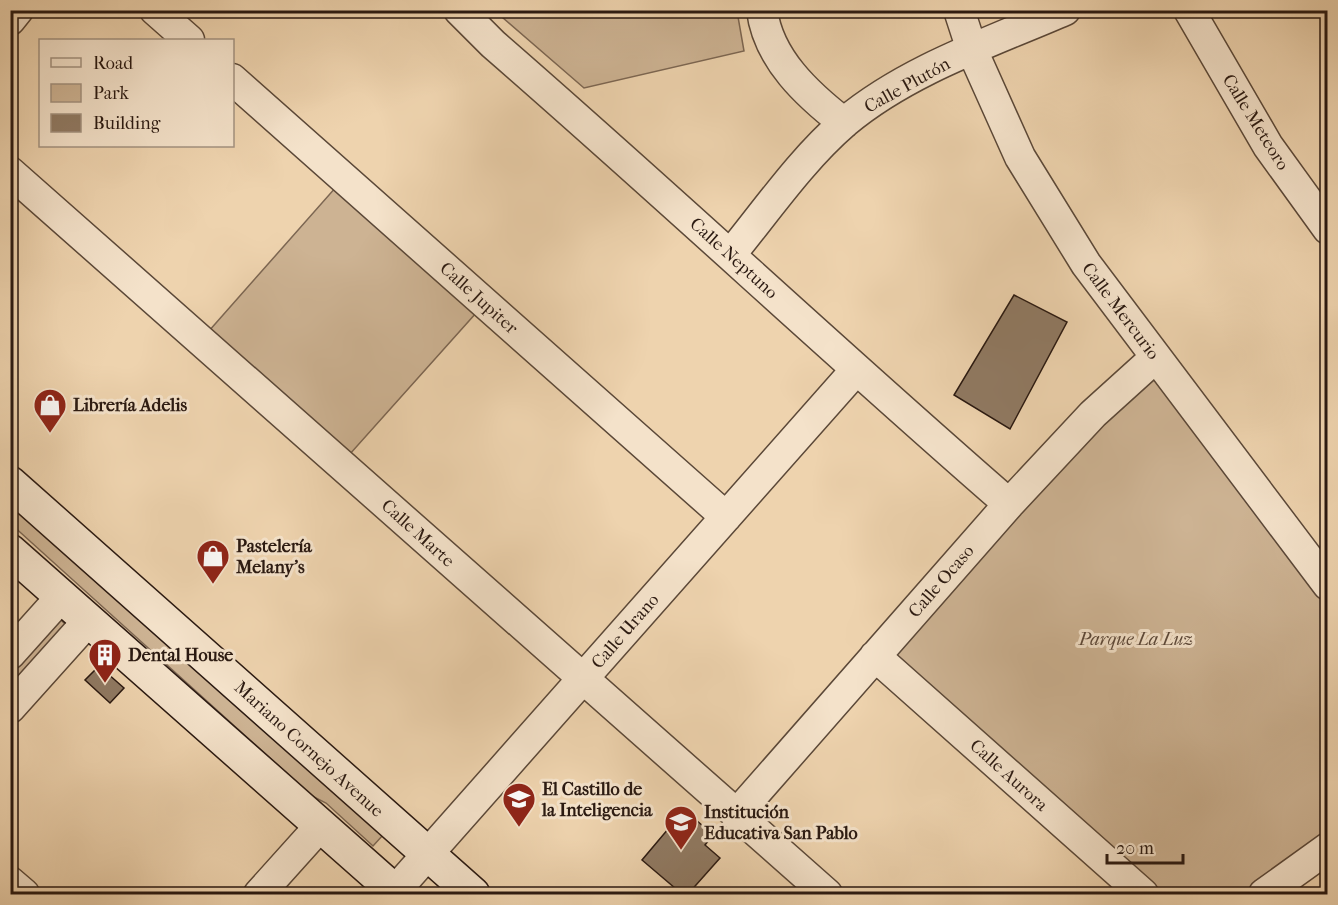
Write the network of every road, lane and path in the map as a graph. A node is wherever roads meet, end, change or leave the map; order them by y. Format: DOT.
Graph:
graph roads {
  1 [pos="18,10"];
  2 [pos="155,10"];
  3 [pos="459,10"];
  4 [pos="762,10"];
  5 [pos="959,10"];
  6 [pos="1065,10"];
  7 [pos="1189,10"];
  8 [pos="10,20"];
  9 [pos="188,39"];
  10 [pos="972,50"];
  11 [pos="234,81"];
  12 [pos="844,123"];
  13 [pos="10,172"];
  14 [pos="1328,230"];
  15 [pos="731,254"];
  16 [pos="1156,357"];
  17 [pos="855,370"];
  18 [pos="10,483"];
  19 [pos="1009,504"];
  20 [pos="726,517"];
  21 [pos="10,551"];
  22 [pos="1322,567"];
  23 [pos="62,596"];
  24 [pos="89,620"];
  25 [pos="10,654"];
  26 [pos="875,656"];
  27 [pos="583,679"];
  28 [pos="10,708"];
  29 [pos="736,814"];
  30 [pos="321,825"];
  31 [pos="1328,848"];
  32 [pos="428,854"];
  33 [pos="10,882"];
  34 [pos="396,893"];
  35 [pos="24,894"];
  36 [pos="259,894"];
  37 [pos="473,894"];
  38 [pos="827,894"];
  39 [pos="1143,894"];
  40 [pos="1264,894"];
  1 -- 8 [label="street"];
  2 -- 9 [label="street"];
  3 -- 15 [label="street, Calle Neptuno"];
  4 -- 12 [label="street"];
  5 -- 10 [label="street, Calle Mercurio"];
  6 -- 10 [label="street, Calle Plutón"];
  7 -- 14 [label="street, Calle Meteoro"];
  10 -- 12 [label="street, Calle Plutón"];
  10 -- 16 [label="street, Calle Mercurio"];
  11 -- 20 [label="street, Calle Jupiter"];
  12 -- 15 [label="street, Calle Plutón"];
  13 -- 27 [label="street, Calle Marte"];
  15 -- 17 [label="street, Calle Neptuno"];
  16 -- 19 [label="street, Calle Ocaso"];
  16 -- 22 [label="street, Calle Mercurio"];
  17 -- 19 [label="street, Calle Neptuno"];
  17 -- 20 [label="street, Calle Urano"];
  18 -- 32 [label="main road, Mariano Cornejo Avenue"];
  19 -- 26 [label="street, Calle Ocaso"];
  20 -- 27 [label="street, Calle Urano"];
  21 -- 23 [label="main road"];
  23 -- 24 [label="main road"];
  23 -- 25 [label="street"];
  24 -- 28 [label="street"];
  24 -- 30 [label="main road"];
  26 -- 29 [label="street, Calle Ocaso"];
  26 -- 39 [label="street, Calle Aurora"];
  27 -- 29 [label="street, Calle Marte"];
  27 -- 32 [label="street, Calle Urano"];
  29 -- 38 [label="street, Calle Marte"];
  30 -- 34 [label="main road"];
  30 -- 36 [label="street"];
  31 -- 40 [label="street"];
  32 -- 34 [label="street, Calle Urano"];
  32 -- 37 [label="main road, Mariano Cornejo Avenue"];
  33 -- 35 [label="street"];
}
